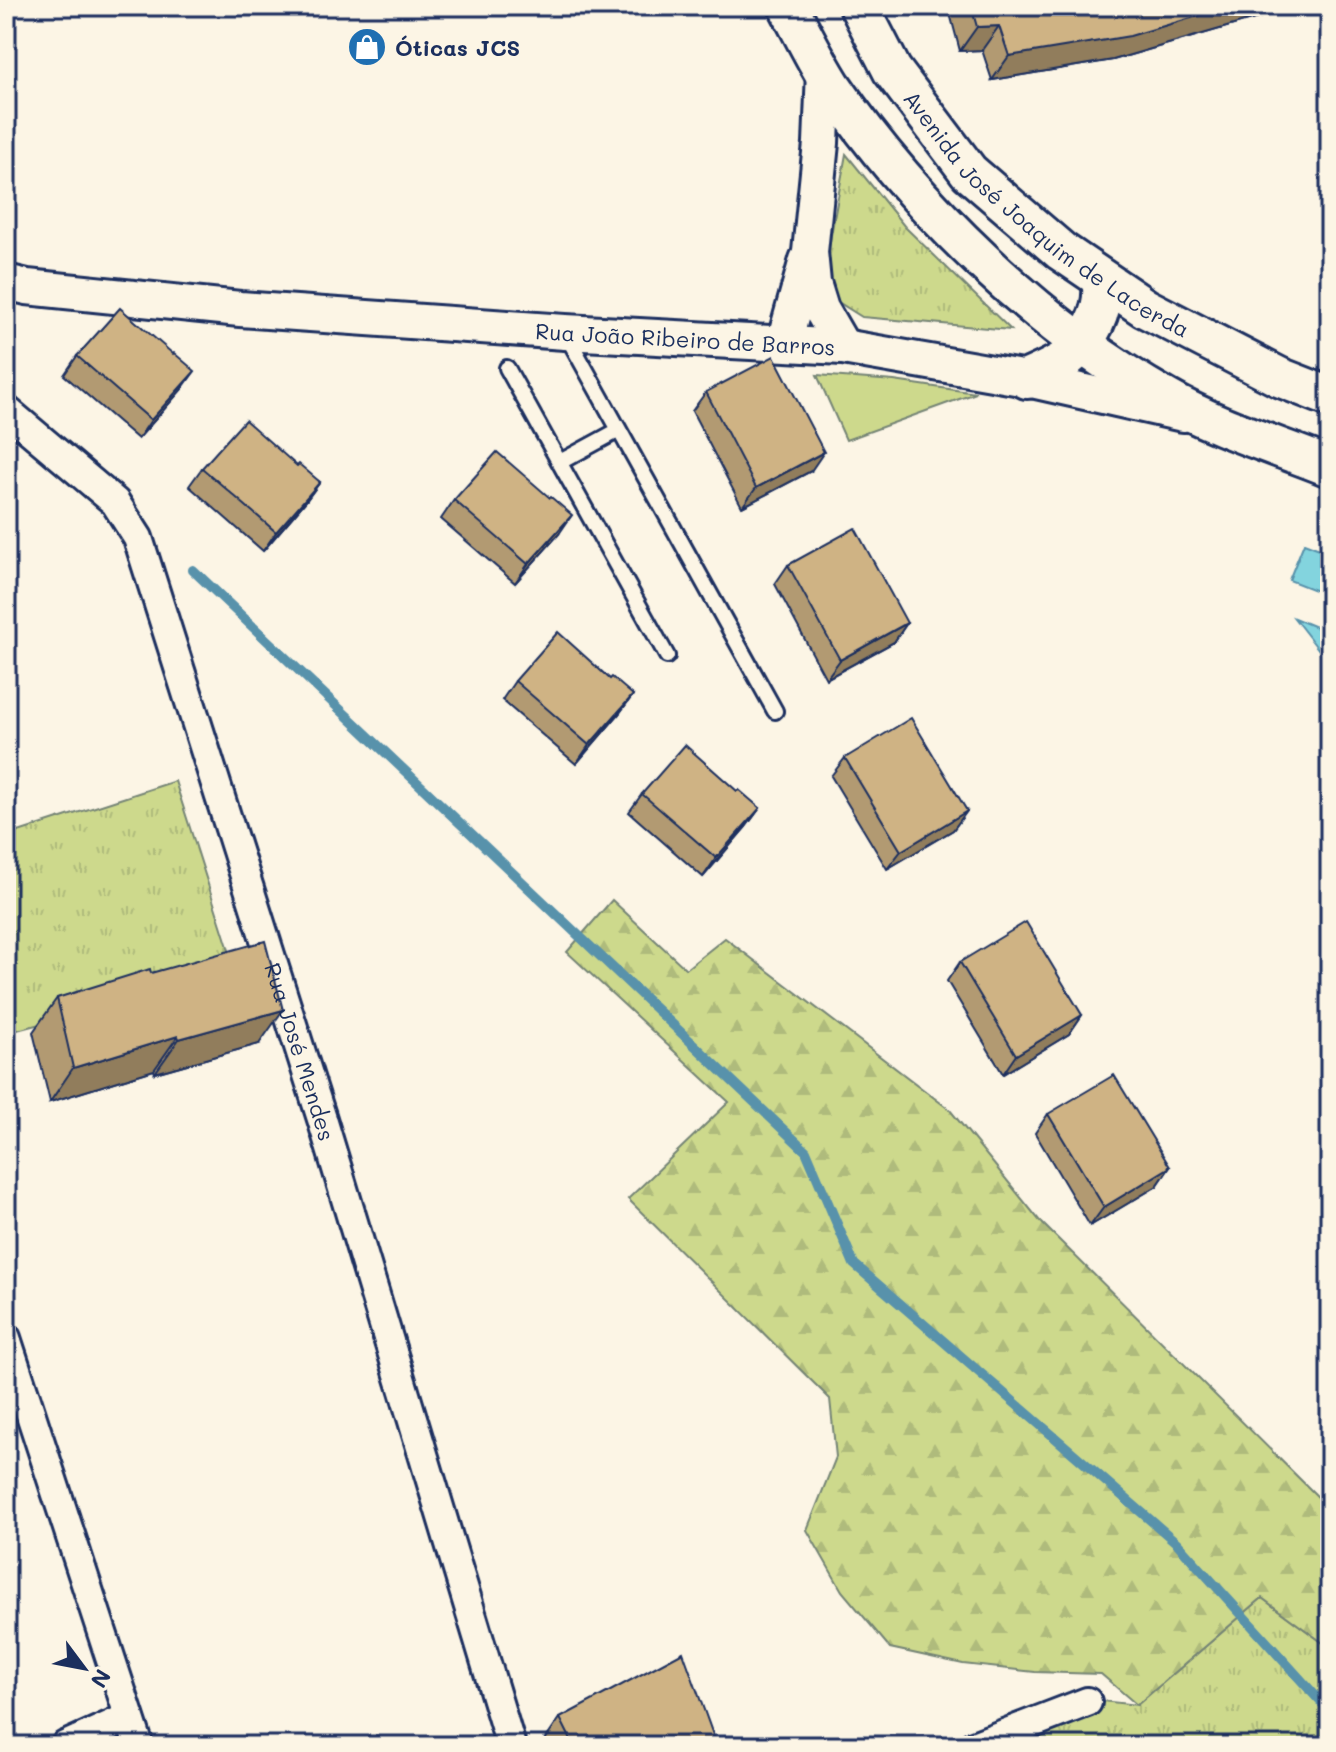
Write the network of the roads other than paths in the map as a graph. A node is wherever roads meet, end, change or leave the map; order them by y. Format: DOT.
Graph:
graph roads {
  1 [pos="788,6"];
  2 [pos="859,6"];
  3 [pos="824,71"];
  4 [pos="810,252"];
  5 [pos="1101,280"];
  6 [pos="13,287"];
  7 [pos="565,332"];
  8 [pos="784,343"];
  9 [pos="1081,344"];
  10 [pos="843,347"];
  11 [pos="507,368"];
  12 [pos="1027,379"];
  13 [pos="1330,397"];
  14 [pos="6,410"];
  15 [pos="1218,422"];
  16 [pos="619,430"];
  17 [pos="560,462"];
  18 [pos="1330,467"];
  19 [pos="667,656"];
  20 [pos="775,711"];
  21 [pos="6,1338"];
  22 [pos="12,1379"];
  23 [pos="1087,1702"];
  24 [pos="129,1717"];
  25 [pos="65,1746"];
  26 [pos="139,1746"];
  27 [pos="511,1746"];
  28 [pos="973,1746"];
  1 -- 3 [label="main road"];
  2 -- 5 [label="main road, Avenida José Joaquim de Lacerda"];
  3 -- 4 [label="street"];
  3 -- 9 [label="main road"];
  4 -- 8 [label="street"];
  4 -- 10 [label="street"];
  5 -- 9 [label="main road"];
  5 -- 13 [label="main road, Avenida José Joaquim de Lacerda"];
  6 -- 7 [label="street, Rua João Ribeiro de Barros"];
  7 -- 8 [label="street, Rua João Ribeiro de Barros"];
  7 -- 16 [label="lane"];
  8 -- 10 [label="street, Rua João Ribeiro de Barros"];
  9 -- 12 [label="main road"];
  9 -- 15 [label="main road"];
  10 -- 12 [label="street, Rua João Ribeiro de Barros"];
  11 -- 17 [label="lane"];
  12 -- 15 [label="street, Rua João Ribeiro de Barros"];
  14 -- 27 [label="street, Rua José Mendes"];
  15 -- 18 [label="main road, Rua João Ribeiro de Barros"];
  16 -- 17 [label="lane"];
  16 -- 20 [label="lane"];
  17 -- 19 [label="lane"];
  21 -- 22 [label="street"];
  22 -- 24 [label="street"];
  23 -- 28 [label="street"];
  24 -- 25 [label="street"];
  24 -- 26 [label="street"];
}
